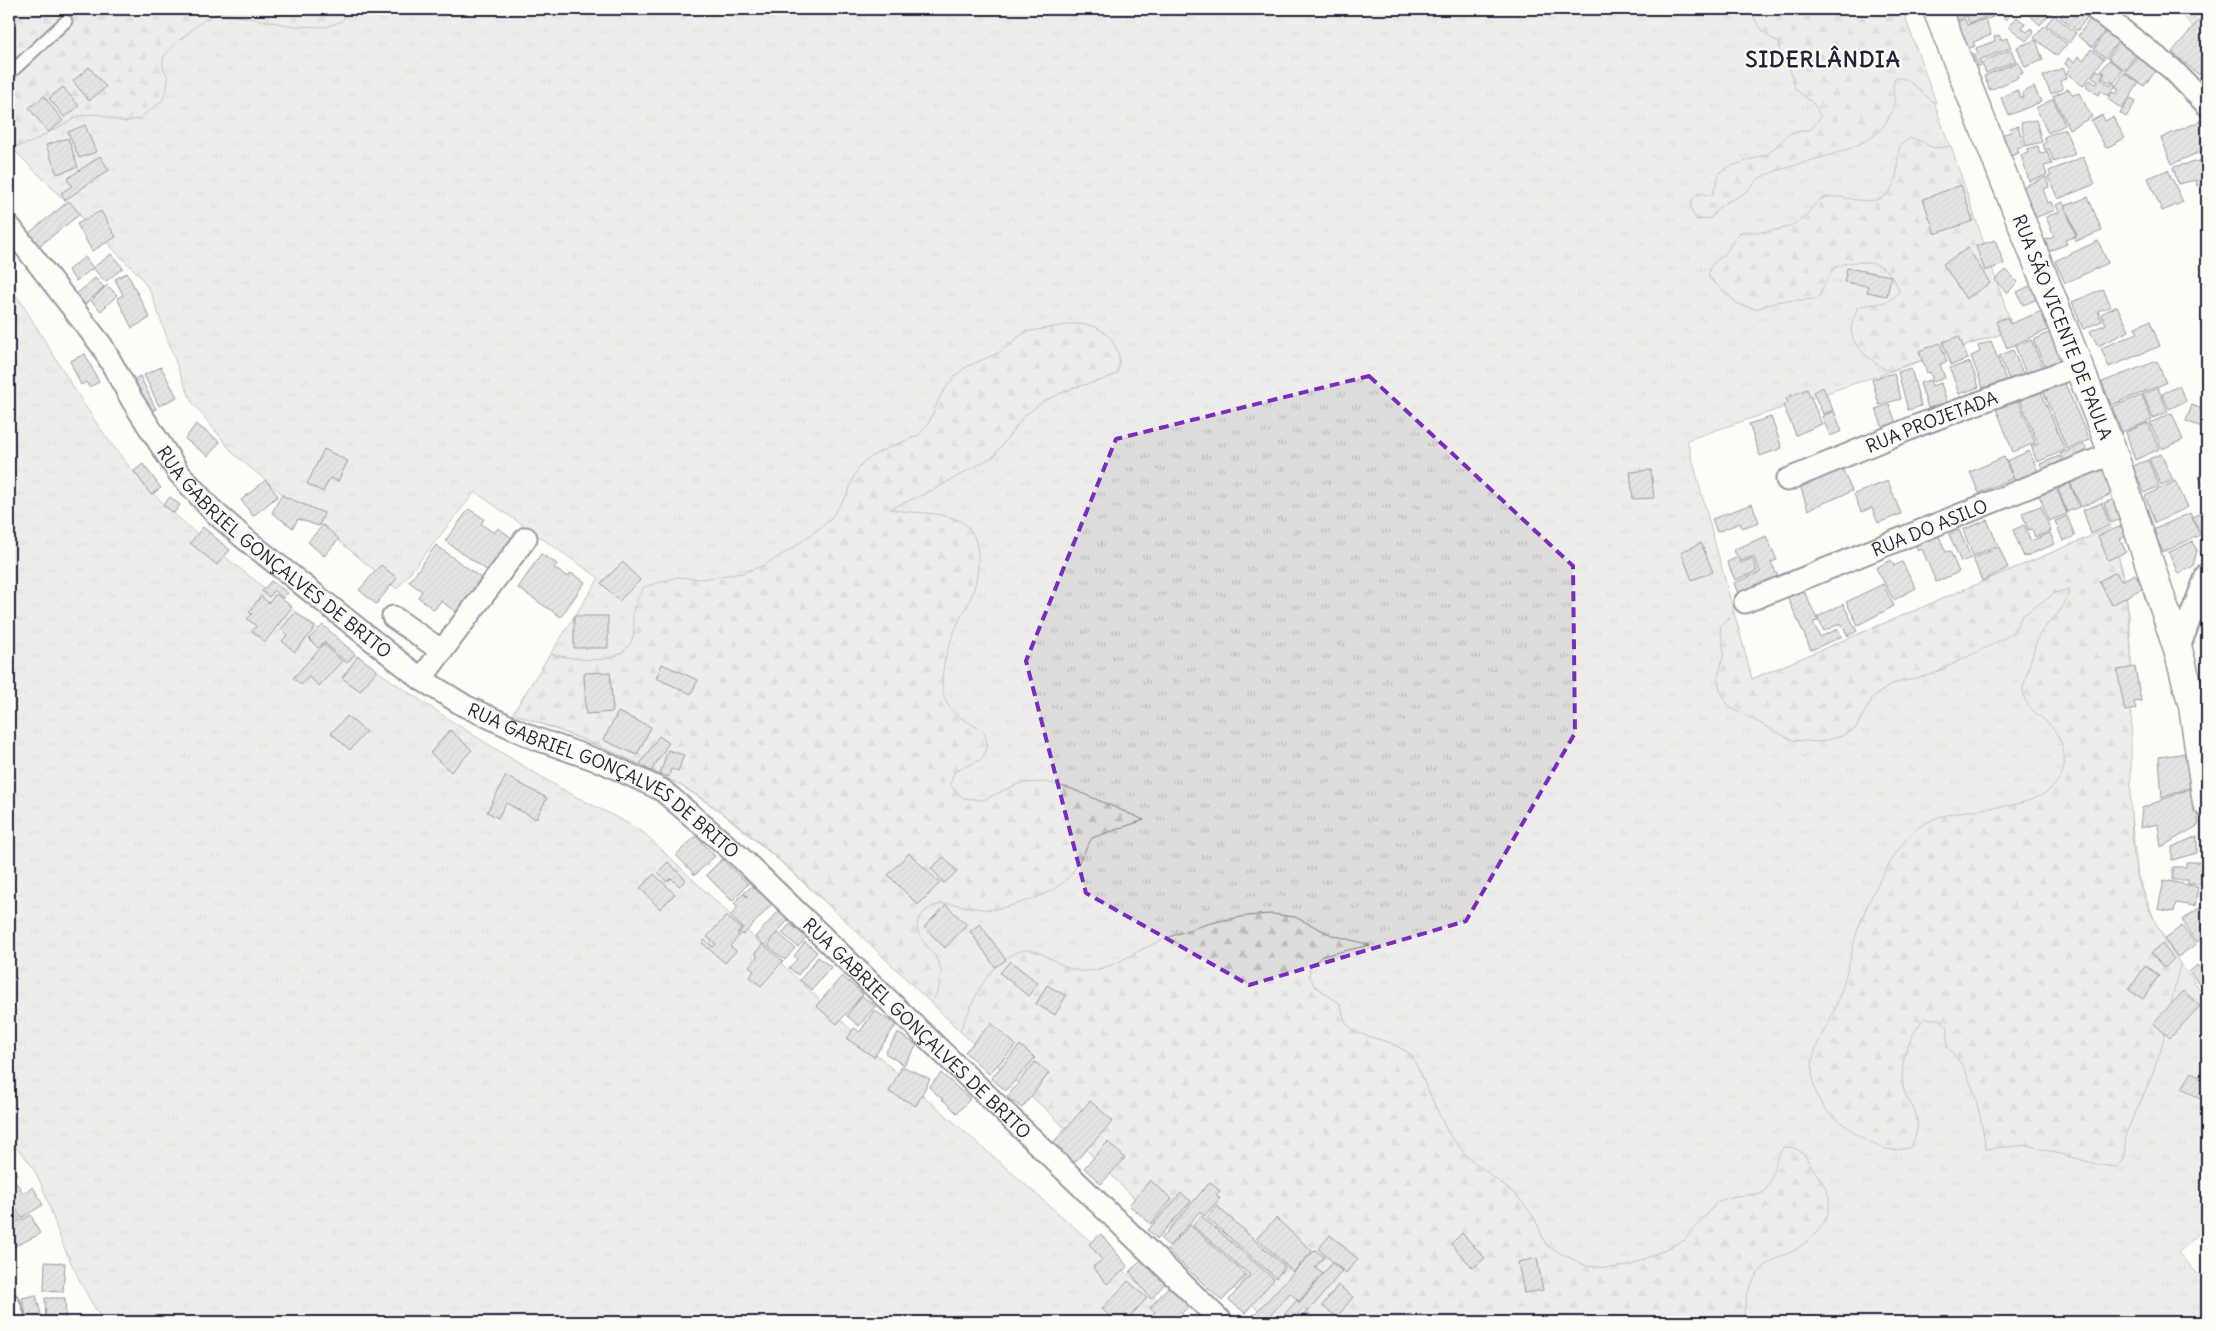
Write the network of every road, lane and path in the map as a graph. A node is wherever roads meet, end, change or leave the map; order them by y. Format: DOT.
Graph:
graph roads {
  1 [pos="1937,9"];
  2 [pos="2095,9"];
  3 [pos="66,21"];
  4 [pos="9,74"];
  5 [pos="2207,105"];
  6 [pos="9,226"];
  7 [pos="2078,366"];
  8 [pos="2113,453"];
  9 [pos="1787,480"];
  10 [pos="526,538"];
  11 [pos="2207,574"];
  12 [pos="1745,602"];
  13 [pos="394,617"];
  14 [pos="2178,650"];
  15 [pos="442,651"];
  16 [pos="420,680"];
  17 [pos="2207,803"];
  18 [pos="9,1304"];
  19 [pos="15,1322"];
  20 [pos="1222,1322"];
  1 -- 7 [label="street, RUA SÃO VICENTE DE PAULA"];
  2 -- 5 [label="street"];
  3 -- 4 [label="lane"];
  6 -- 16 [label="street, RUA GABRIEL GONÇALVES DE BRITO"];
  7 -- 8 [label="street, RUA SÃO VICENTE DE PAULA"];
  7 -- 9 [label="street, RUA PROJETADA"];
  8 -- 12 [label="street, RUA DO ASILO"];
  8 -- 14 [label="street, RUA SÃO VICENTE DE PAULA"];
  10 -- 15 [label="street"];
  11 -- 14 [label="street"];
  13 -- 15 [label="street"];
  14 -- 17 [label="street, RUA SÃO VICENTE DE PAULA"];
  15 -- 16 [label="street"];
  16 -- 20 [label="street, RUA GABRIEL GONÇALVES DE BRITO"];
  18 -- 19 [label="street"];
}
